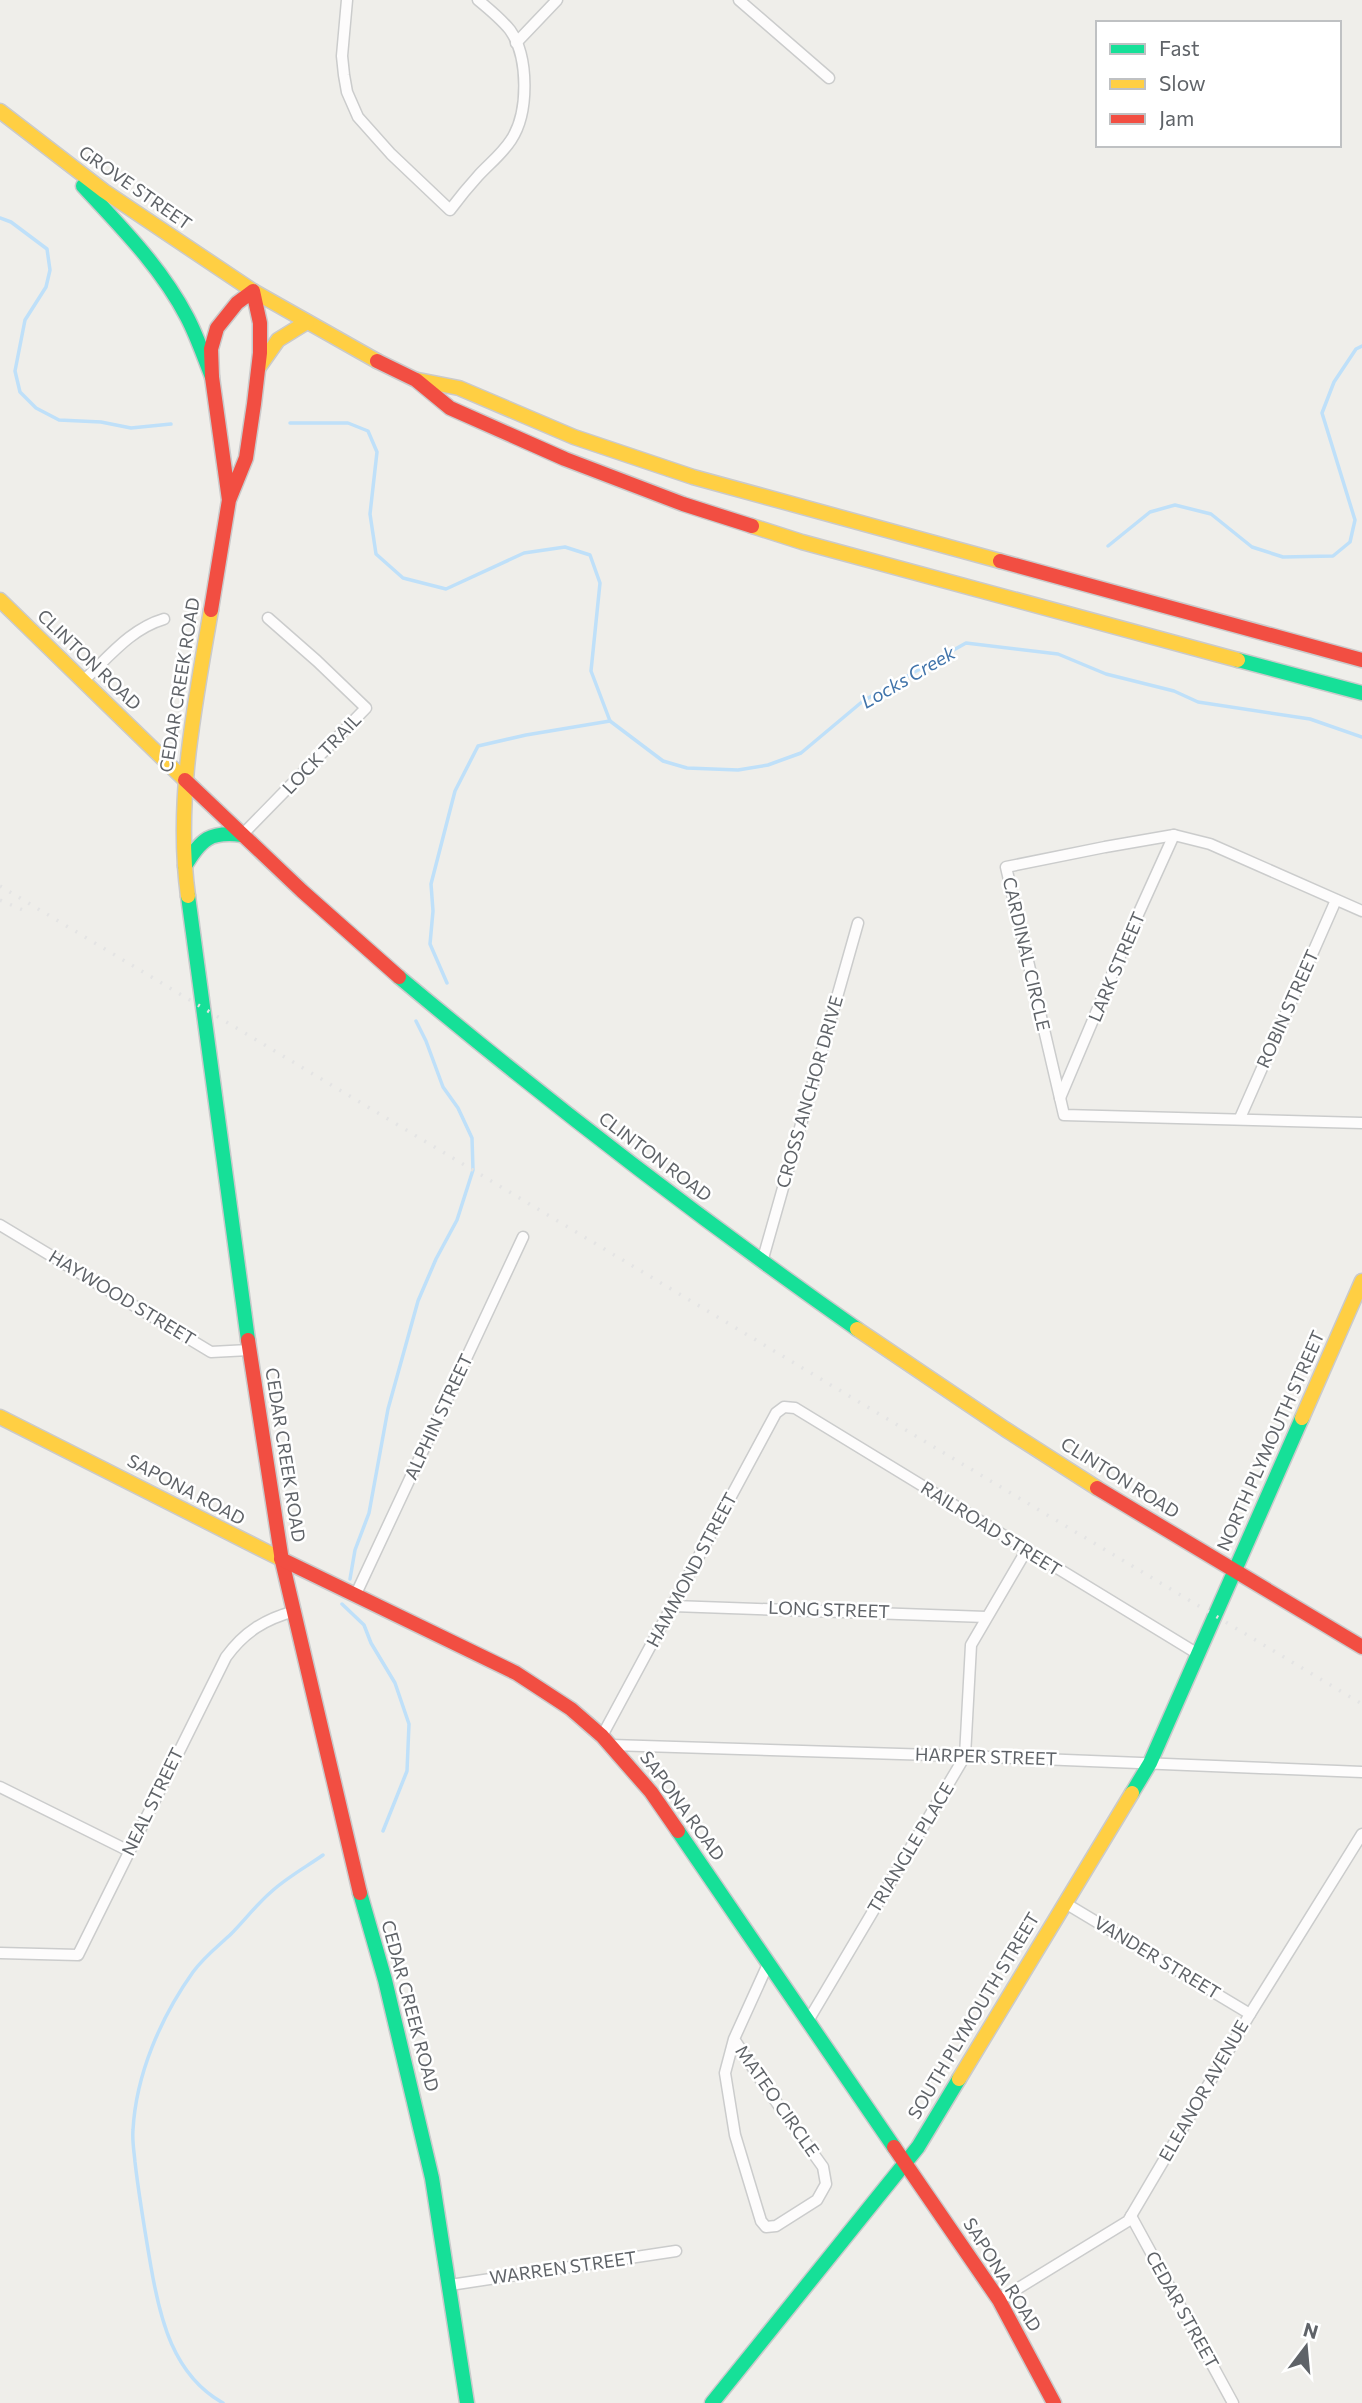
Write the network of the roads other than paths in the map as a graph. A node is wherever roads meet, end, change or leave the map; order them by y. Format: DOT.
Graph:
graph roads {
  1 [pos="347,0"];
  2 [pos="478,0"];
  3 [pos="557,0"];
  4 [pos="739,0"];
  5 [pos="516,43"];
  6 [pos="828,78"];
  7 [pos="0,111"];
  8 [pos="56,156"];
  9 [pos="253,291"];
  10 [pos="307,323"];
  11 [pos="259,368"];
  12 [pos="212,377"];
  13 [pos="416,380"];
  14 [pos="229,500"];
  15 [pos="0,600"];
  16 [pos="268,618"];
  17 [pos="164,619"];
  18 [pos="1362,660"];
  19 [pos="83,681"];
  20 [pos="1362,693"];
  21 [pos="185,780"];
  22 [pos="243,835"];
  23 [pos="1174,835"];
  24 [pos="184,866"];
  25 [pos="1336,900"];
  26 [pos="1362,911"];
  27 [pos="858,923"];
  28 [pos="1060,1098"];
  29 [pos="1240,1118"];
  30 [pos="1362,1123"];
  31 [pos="0,1225"];
  32 [pos="523,1237"];
  33 [pos="762,1262"];
  34 [pos="1362,1281"];
  35 [pos="249,1350"];
  36 [pos="784,1407"];
  37 [pos="0,1417"];
  38 [pos="1026,1551"];
  39 [pos="282,1561"];
  40 [pos="1235,1572"];
  41 [pos="355,1596"];
  42 [pos="673,1606"];
  43 [pos="295,1611"];
  44 [pos="1216,1616"];
  45 [pos="986,1617"];
  46 [pos="1362,1647"];
  47 [pos="1198,1654"];
  48 [pos="606,1740"];
  49 [pos="965,1755"];
  50 [pos="1150,1763"];
  51 [pos="1362,1772"];
  52 [pos="0,1787"];
  53 [pos="1362,1834"];
  54 [pos="129,1851"];
  55 [pos="1065,1903"];
  56 [pos="0,1953"];
  57 [pos="768,1964"];
  58 [pos="1250,2014"];
  59 [pos="808,2021"];
  60 [pos="734,2039"];
  61 [pos="906,2163"];
  62 [pos="1131,2216"];
  63 [pos="676,2251"];
  64 [pos="450,2285"];
  65 [pos="999,2300"];
  66 [pos="467,2403"];
  67 [pos="712,2403"];
  68 [pos="1054,2403"];
  69 [pos="1233,2403"];
  1 -- 5 [label="street"];
  2 -- 5 [label="street"];
  3 -- 5 [label="street"];
  4 -- 6 [label="street"];
  7 -- 8 [label="main road, GROVE STREET"];
  8 -- 9 [label="main road, GROVE STREET"];
  8 -- 12 [label="main road"];
  9 -- 10 [label="main road, GROVE STREET"];
  9 -- 11 [label="main road, CEDAR CREEK ROAD"];
  9 -- 12 [label="main road, CEDAR CREEK ROAD"];
  10 -- 11 [label="main road"];
  10 -- 13 [label="main road, GROVE STREET"];
  11 -- 14 [label="main road, CEDAR CREEK ROAD"];
  12 -- 14 [label="main road, CEDAR CREEK ROAD"];
  13 -- 18 [label="main road"];
  13 -- 20 [label="main road"];
  14 -- 21 [label="main road, CEDAR CREEK ROAD"];
  15 -- 19 [label="main road, CLINTON ROAD"];
  16 -- 22 [label="street, LOCK TRAIL"];
  17 -- 19 [label="street"];
  19 -- 21 [label="main road, CLINTON ROAD"];
  21 -- 22 [label="main road, CLINTON ROAD"];
  21 -- 24 [label="main road, CEDAR CREEK ROAD"];
  22 -- 24 [label="main road"];
  22 -- 33 [label="main road, CLINTON ROAD"];
  23 -- 25 [label="street, CARDINAL CIRCLE"];
  23 -- 28 [label="street, LARK STREET"];
  23 -- 28 [label="street, CARDINAL CIRCLE"];
  24 -- 35 [label="main road, CEDAR CREEK ROAD"];
  25 -- 26 [label="street, CARDINAL CIRCLE"];
  25 -- 29 [label="street, ROBIN STREET"];
  27 -- 33 [label="street, CROSS ANCHOR DRIVE"];
  28 -- 29 [label="street"];
  29 -- 30 [label="street"];
  31 -- 35 [label="street, HAYWOOD STREET"];
  32 -- 41 [label="street, ALPHIN STREET"];
  33 -- 40 [label="main road, CLINTON ROAD"];
  34 -- 40 [label="main road, NORTH PLYMOUTH STREET"];
  35 -- 39 [label="main road, CEDAR CREEK ROAD"];
  36 -- 38 [label="street, RAILROAD STREET"];
  36 -- 42 [label="street, HAMMOND STREET"];
  37 -- 39 [label="main road, SAPONA ROAD"];
  38 -- 45 [label="street, TRIANGLE PLACE"];
  38 -- 47 [label="street, RAILROAD STREET"];
  39 -- 41 [label="main road, SAPONA ROAD"];
  39 -- 43 [label="main road, CEDAR CREEK ROAD"];
  40 -- 44 [label="main road, NORTH PLYMOUTH STREET"];
  40 -- 46 [label="main road, CLINTON ROAD"];
  41 -- 48 [label="main road, SAPONA ROAD"];
  42 -- 45 [label="street, LONG STREET"];
  42 -- 48 [label="street, HAMMOND STREET"];
  43 -- 54 [label="street, NEAL STREET"];
  43 -- 64 [label="main road, CEDAR CREEK ROAD"];
  44 -- 47 [label="main road, SOUTH PLYMOUTH STREET"];
  45 -- 49 [label="street, TRIANGLE PLACE"];
  47 -- 50 [label="main road, SOUTH PLYMOUTH STREET"];
  48 -- 49 [label="street, HARPER STREET"];
  48 -- 57 [label="main road, SAPONA ROAD"];
  49 -- 50 [label="street, HARPER STREET"];
  49 -- 59 [label="street, TRIANGLE PLACE"];
  50 -- 51 [label="street, HARPER STREET"];
  50 -- 55 [label="main road, SOUTH PLYMOUTH STREET"];
  52 -- 54 [label="street"];
  53 -- 58 [label="street, ELEANOR AVENUE"];
  54 -- 56 [label="street, NEAL STREET"];
  55 -- 58 [label="street, VANDER STREET"];
  55 -- 61 [label="main road, SOUTH PLYMOUTH STREET"];
  57 -- 59 [label="main road, SAPONA ROAD"];
  57 -- 60 [label="street, MATEO CIRCLE"];
  58 -- 62 [label="street, ELEANOR AVENUE"];
  59 -- 61 [label="main road, SAPONA ROAD"];
  60 -- 60 [label="street, MATEO CIRCLE"];
  61 -- 65 [label="main road, SAPONA ROAD"];
  61 -- 67 [label="main road, SOUTH PLYMOUTH STREET"];
  62 -- 65 [label="street, ELEANOR AVENUE"];
  62 -- 69 [label="street, CEDAR STREET"];
  63 -- 64 [label="street, WARREN STREET"];
  64 -- 66 [label="main road, CEDAR CREEK ROAD"];
  65 -- 68 [label="main road, SAPONA ROAD"];
}
